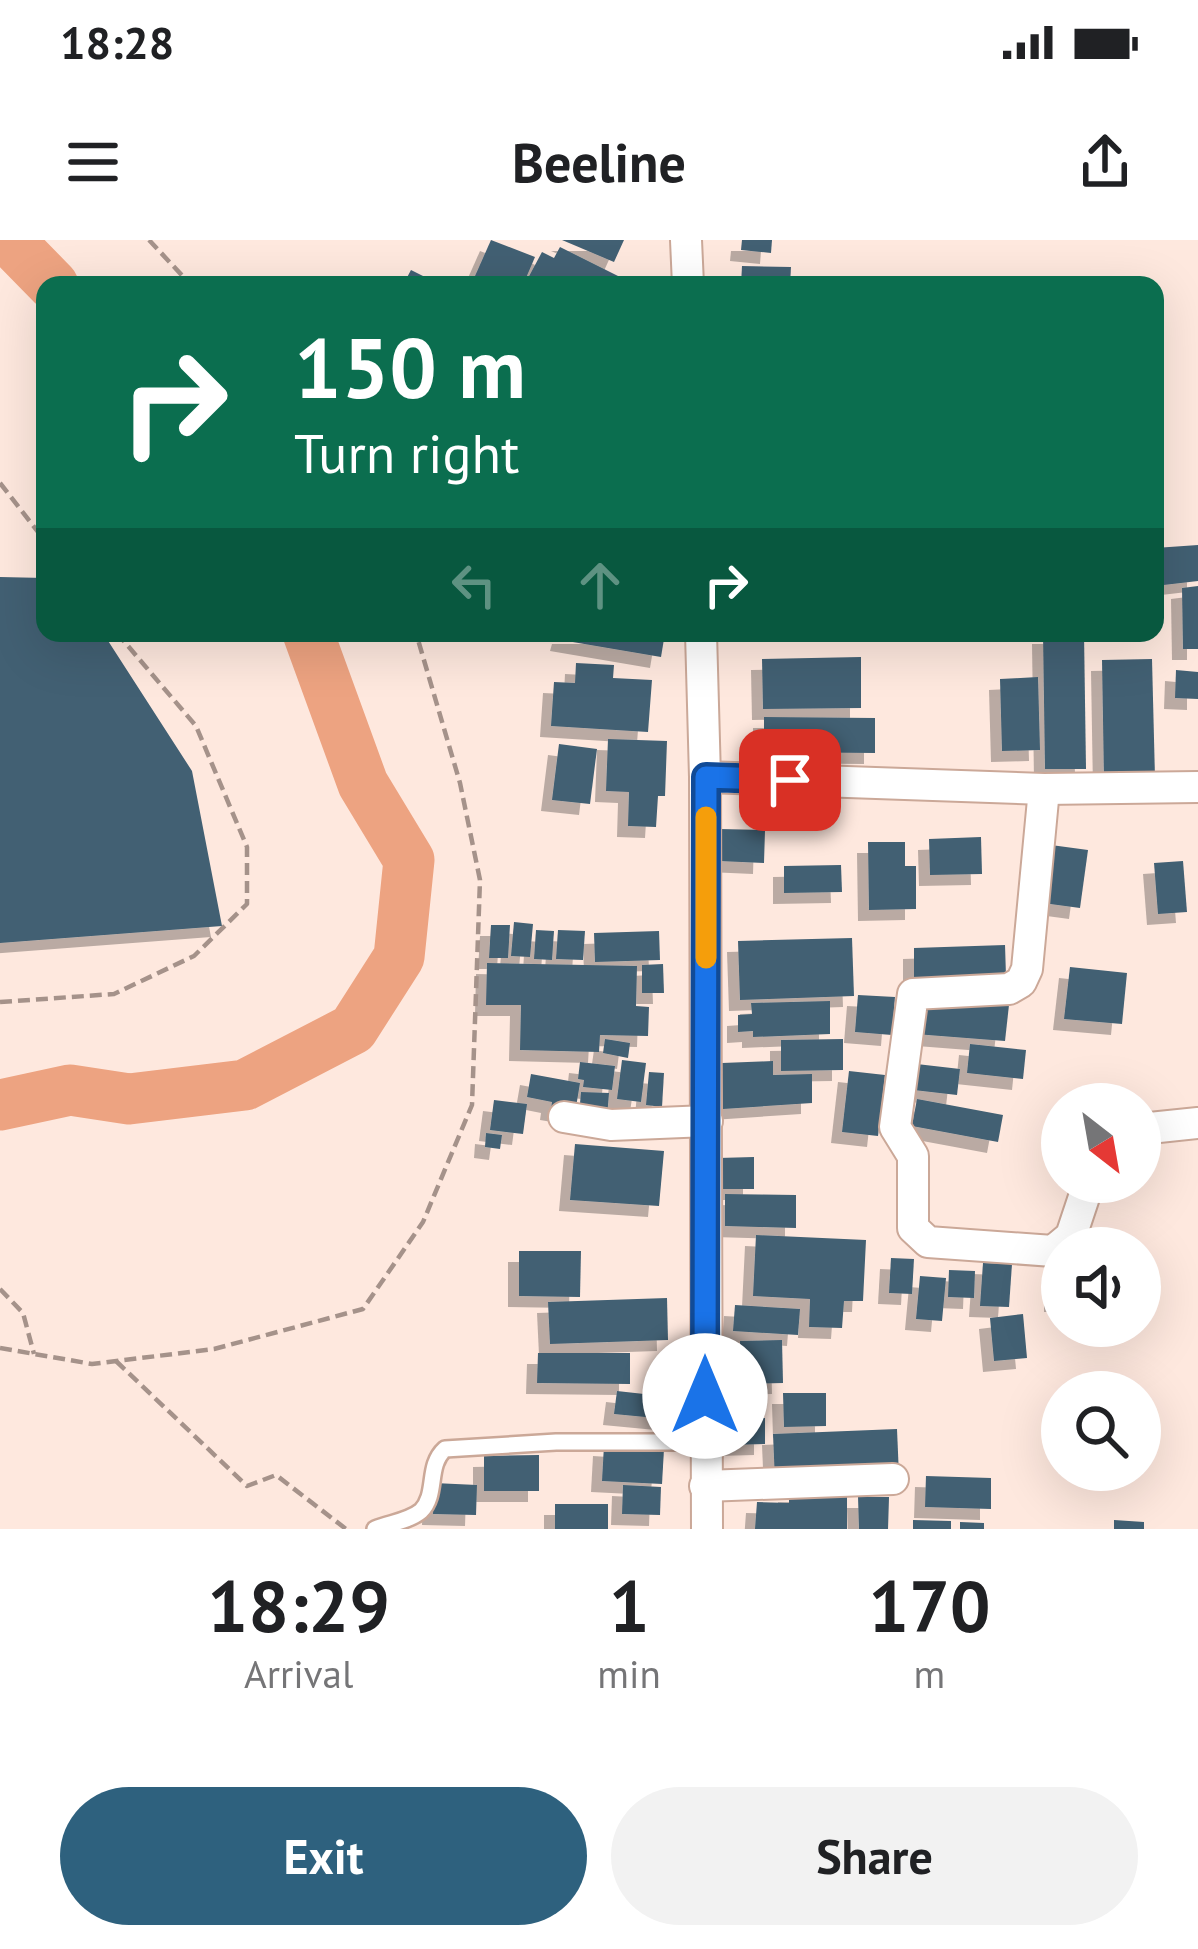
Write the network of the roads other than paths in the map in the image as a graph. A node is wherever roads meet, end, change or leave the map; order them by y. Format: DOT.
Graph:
graph roads {
  1 [pos="686,240"];
  2 [pos="688,276"];
  3 [pos="701,642"];
  4 [pos="706,777"];
  5 [pos="1198,787"];
  6 [pos="1044,789"];
  7 [pos="564,1117"];
  8 [pos="707,1121"];
  9 [pos="1198,1123"];
  10 [pos="1161,1127"];
  11 [pos="1082,1203"];
  12 [pos="705,1442"];
  13 [pos="893,1479"];
  14 [pos="705,1486"];
  15 [pos="375,1529"];
  16 [pos="707,1529"];
  1 -- 2 [label="street"];
  3 -- 4 [label="street"];
  4 -- 6 [label="street"];
  4 -- 8 [label="street"];
  5 -- 6 [label="street"];
  6 -- 11 [label="street"];
  7 -- 8 [label="street"];
  8 -- 12 [label="street"];
  9 -- 10 [label="street"];
  12 -- 14 [label="street"];
  12 -- 15 [label="lane"];
  13 -- 14 [label="street"];
  14 -- 16 [label="street"];
}
